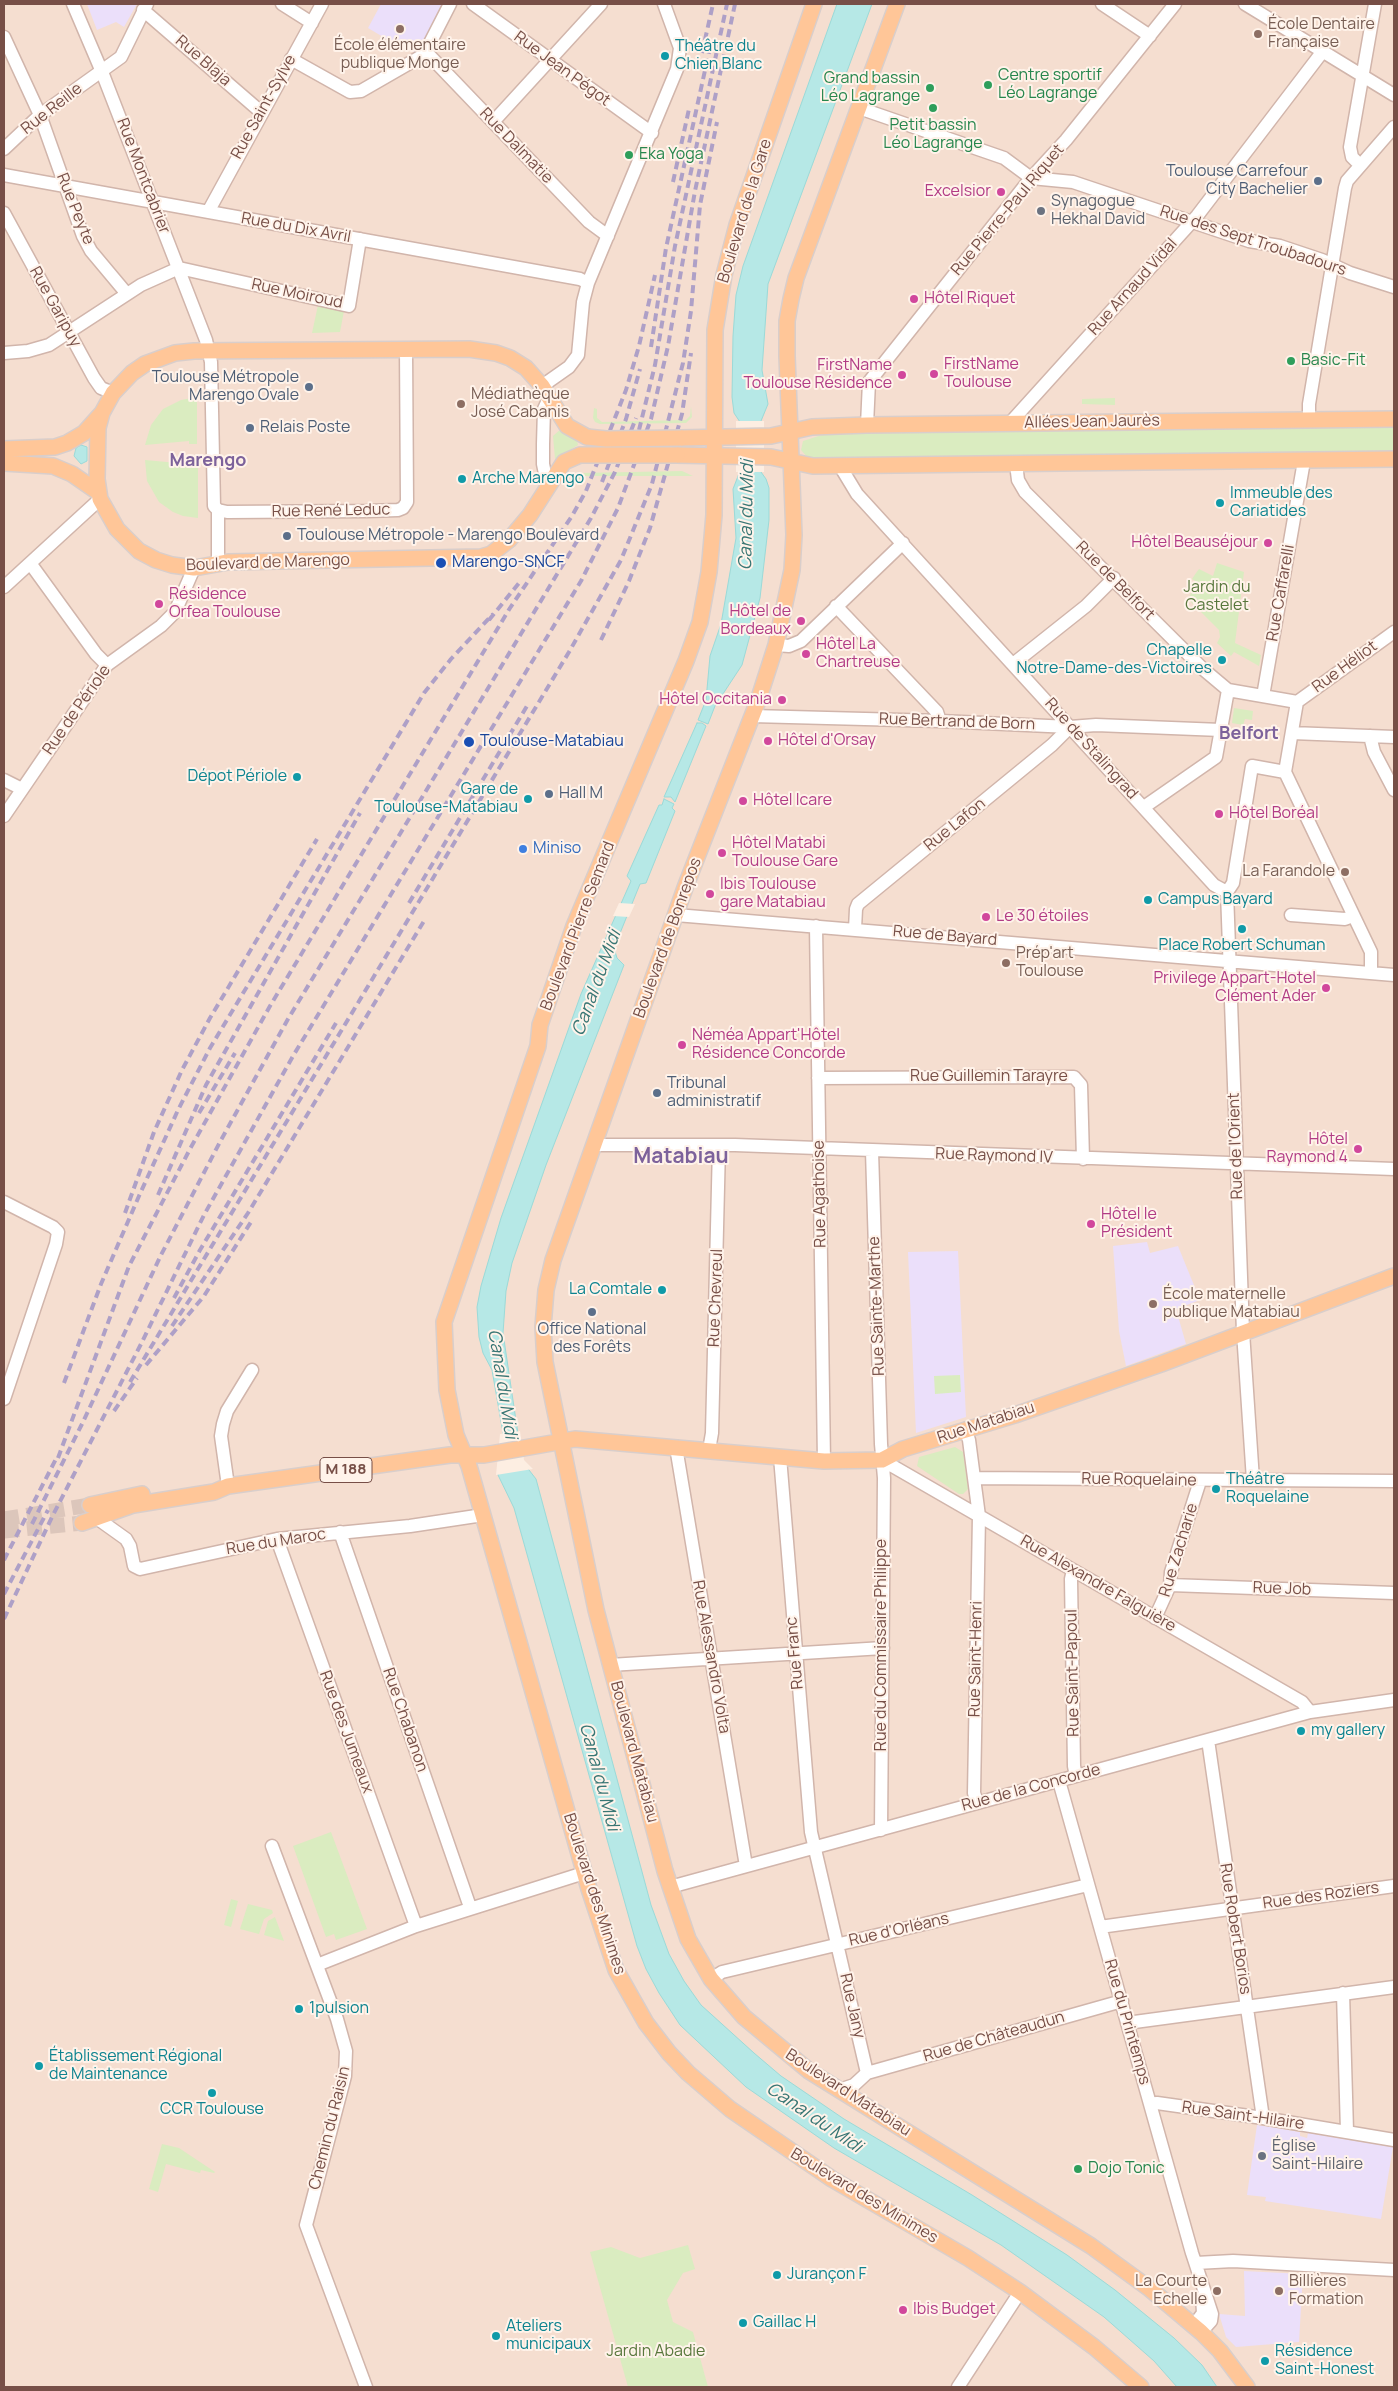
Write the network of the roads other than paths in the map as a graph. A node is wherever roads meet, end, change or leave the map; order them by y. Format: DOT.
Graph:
graph roads {
  1 [pos="72,4"];
  2 [pos="282,4"];
  3 [pos="322,4"];
  4 [pos="450,4"];
  5 [pos="472,4"];
  6 [pos="601,4"];
  7 [pos="664,4"];
  8 [pos="814,4"];
  9 [pos="897,4"];
  10 [pos="1102,4"];
  11 [pos="1175,4"];
  12 [pos="1245,4"];
  13 [pos="1375,4"];
  14 [pos="145,7"];
  15 [pos="312,23"];
  16 [pos="1150,36"];
  17 [pos="4,37"];
  18 [pos="1323,51"];
  19 [pos="427,53"];
  20 [pos="291,59"];
  21 [pos="551,60"];
  22 [pos="102,72"];
  23 [pos="1362,75"];
  24 [pos="1394,95"];
  25 [pos="859,108"];
  26 [pos="261,112"];
  27 [pos="40,115"];
  28 [pos="493,122"];
  29 [pos="1394,127"];
  30 [pos="652,133"];
  31 [pos="4,149"];
  32 [pos="1360,165"];
  33 [pos="4,175"];
  34 [pos="1031,178"];
  35 [pos="65,187"];
  36 [pos="153,203"];
  37 [pos="208,212"];
  38 [pos="4,213"];
  39 [pos="1191,222"];
  40 [pos="608,236"];
  41 [pos="360,239"];
  42 [pos="1332,265"];
  43 [pos="179,268"];
  44 [pos="588,283"];
  45 [pos="1394,287"];
  46 [pos="127,294"];
  47 [pos="70,333"];
  48 [pos="406,349"];
  49 [pos="208,350"];
  50 [pos="4,353"];
  51 [pos="546,392"];
  52 [pos="113,393"];
  53 [pos="102,413"];
  54 [pos="1309,419"];
  55 [pos="1394,419"];
  56 [pos="1010,423"];
  57 [pos="867,425"];
  58 [pos="790,432"];
  59 [pos="587,437"];
  60 [pos="713,438"];
  61 [pos="4,449"];
  62 [pos="713,455"];
  63 [pos="792,460"];
  64 [pos="1304,460"];
  65 [pos="1394,460"];
  66 [pos="4,463"];
  67 [pos="1016,464"];
  68 [pos="840,466"];
  69 [pos="548,488"];
  70 [pos="99,496"];
  71 [pos="218,510"];
  72 [pos="903,543"];
  73 [pos="30,563"];
  74 [pos="218,563"];
  75 [pos="194,568"];
  76 [pos="1114,578"];
  77 [pos="4,587"];
  78 [pos="836,606"];
  79 [pos="1394,632"];
  80 [pos="776,645"];
  81 [pos="1013,664"];
  82 [pos="107,665"];
  83 [pos="1228,690"];
  84 [pos="1263,696"];
  85 [pos="1297,702"];
  86 [pos="752,716"];
  87 [pos="940,721"];
  88 [pos="1070,727"];
  89 [pos="1221,730"];
  90 [pos="1292,733"];
  91 [pos="1370,736"];
  92 [pos="1394,736"];
  93 [pos="1285,772"];
  94 [pos="4,780"];
  95 [pos="22,789"];
  96 [pos="1394,790"];
  97 [pos="1144,808"];
  98 [pos="4,816"];
  99 [pos="1227,892"];
  100 [pos="676,915"];
  101 [pos="1291,915"];
  102 [pos="1353,916"];
  103 [pos="816,926"];
  104 [pos="854,929"];
  105 [pos="1230,960"];
  106 [pos="1371,973"];
  107 [pos="1394,974"];
  108 [pos="818,1078"];
  109 [pos="593,1145"];
  110 [pos="719,1146"];
  111 [pos="819,1150"];
  112 [pos="872,1151"];
  113 [pos="1082,1159"];
  114 [pos="1237,1164"];
  115 [pos="1394,1170"];
  116 [pos="4,1202"];
  117 [pos="1394,1276"];
  118 [pos="1244,1332"];
  119 [pos="252,1370"];
  120 [pos="4,1399"];
  121 [pos="965,1429"];
  122 [pos="561,1442"];
  123 [pos="676,1447"];
  124 [pos="709,1450"];
  125 [pos="465,1455"];
  126 [pos="780,1457"];
  127 [pos="882,1460"];
  128 [pos="824,1461"];
  129 [pos="974,1478"];
  130 [pos="1253,1480"];
  131 [pos="1200,1481"];
  132 [pos="1394,1481"];
  133 [pos="228,1486"];
  134 [pos="94,1512"];
  135 [pos="483,1515"];
  136 [pos="979,1516"];
  137 [pos="82,1523"];
  138 [pos="340,1532"];
  139 [pos="277,1539"];
  140 [pos="1073,1570"];
  141 [pos="1170,1585"];
  142 [pos="1394,1593"];
  143 [pos="1155,1618"];
  144 [pos="882,1648"];
  145 [pos="795,1653"];
  146 [pos="711,1659"];
  147 [pos="610,1665"];
  148 [pos="1394,1700"];
  149 [pos="1310,1712"];
  150 [pos="1208,1740"];
  151 [pos="1076,1776"];
  152 [pos="1059,1781"];
  153 [pos="977,1802"];
  154 [pos="881,1830"];
  155 [pos="272,1846"];
  156 [pos="815,1848"];
  157 [pos="746,1866"];
  158 [pos="584,1872"];
  159 [pos="1088,1885"];
  160 [pos="1394,1886"];
  161 [pos="670,1887"];
  162 [pos="470,1907"];
  163 [pos="1231,1908"];
  164 [pos="416,1926"];
  165 [pos="1100,1928"];
  166 [pos="839,1945"];
  167 [pos="317,1964"];
  168 [pos="712,1979"];
  169 [pos="1394,1987"];
  170 [pos="1343,1993"];
  171 [pos="1122,2001"];
  172 [pos="1247,2006"];
  173 [pos="1127,2023"];
  174 [pos="867,2073"];
  175 [pos="839,2090"];
  176 [pos="1151,2104"];
  177 [pos="1264,2118"];
  178 [pos="1347,2131"];
  179 [pos="1394,2140"];
  180 [pos="1196,2263"];
  181 [pos="1394,2270"];
  182 [pos="1020,2292"];
  183 [pos="1198,2328"];
  184 [pos="366,2387"];
  185 [pos="958,2387"];
  186 [pos="1141,2387"];
  187 [pos="1247,2387"];
  1 -- 22 [label="street, Rue Montcabrier"];
  2 -- 15 [label="street"];
  3 -- 15 [label="street, Rue Saint-Sylve"];
  4 -- 19 [label="street"];
  5 -- 21 [label="street, Rue Jean Pégot"];
  6 -- 21 [label="street"];
  7 -- 30 [label="street"];
  8 -- 60 [label="main road, Boulevard de la Gare"];
  9 -- 25 [label="main road, Boulevard de Bonrepos"];
  10 -- 16 [label="street"];
  11 -- 16 [label="street, Rue Pierre-Paul Riquet"];
  12 -- 18 [label="street"];
  13 -- 23 [label="street"];
  14 -- 22 [label="street, Rue Reille"];
  14 -- 26 [label="street, Rue Blaja"];
  15 -- 20 [label="street, Rue Saint-Sylve"];
  16 -- 34 [label="street, Rue Pierre-Paul Riquet"];
  17 -- 27 [label="street, Rue Peyte"];
  18 -- 23 [label="street"];
  18 -- 39 [label="street, Rue Arnaud Vidal"];
  19 -- 20 [label="street"];
  19 -- 28 [label="street, Rue Dalmatie"];
  20 -- 26 [label="street, Rue Saint-Sylve"];
  21 -- 28 [label="street"];
  21 -- 30 [label="street, Rue Jean Pégot"];
  22 -- 27 [label="street, Rue Reille"];
  22 -- 36 [label="street, Rue Montcabrier"];
  23 -- 24 [label="street"];
  23 -- 32 [label="street"];
  25 -- 34 [label="street"];
  25 -- 58 [label="main road, Boulevard de Bonrepos"];
  26 -- 37 [label="street, Rue Saint-Sylve"];
  27 -- 31 [label="street, Rue Reille"];
  27 -- 35 [label="street, Rue Peyte"];
  28 -- 40 [label="street, Rue Dalmatie"];
  29 -- 32 [label="street"];
  30 -- 40 [label="street"];
  32 -- 42 [label="street"];
  33 -- 35 [label="street, Rue du Dix Avril"];
  34 -- 39 [label="street, Rue des Sept Troubadours"];
  34 -- 57 [label="street, Rue Pierre-Paul Riquet"];
  35 -- 36 [label="street, Rue du Dix Avril"];
  35 -- 46 [label="street, Rue Peyte"];
  36 -- 37 [label="street, Rue du Dix Avril"];
  36 -- 43 [label="street, Rue Montcabrier"];
  37 -- 41 [label="street, Rue du Dix Avril"];
  38 -- 47 [label="street, Rue Garipuy"];
  39 -- 42 [label="street, Rue des Sept Troubadours"];
  39 -- 56 [label="street, Rue Arnaud Vidal"];
  40 -- 44 [label="street"];
  41 -- 43 [label="street, Rue Moiroud"];
  41 -- 44 [label="street, Rue du Dix Avril"];
  42 -- 45 [label="street, Rue des Sept Troubadours"];
  42 -- 54 [label="street"];
  43 -- 46 [label="street"];
  43 -- 49 [label="street, Rue Montcabrier"];
  44 -- 51 [label="street"];
  46 -- 47 [label="street"];
  47 -- 50 [label="street"];
  47 -- 52 [label="street, Rue Garipuy"];
  48 -- 49 [label="main road, Boulevard de Marengo"];
  48 -- 51 [label="main road, Boulevard de Marengo"];
  48 -- 71 [label="street, Rue René Leduc"];
  49 -- 52 [label="main road, Boulevard de Marengo"];
  49 -- 71 [label="street"];
  51 -- 59 [label="main road, Boulevard de Marengo"];
  51 -- 69 [label="street"];
  52 -- 53 [label="main road, Boulevard de Marengo"];
  53 -- 61 [label="main road"];
  53 -- 70 [label="main road, Boulevard de Marengo"];
  54 -- 55 [label="main road, Allées Jean Jaurès"];
  54 -- 56 [label="main road, Allées Jean Jaurès"];
  56 -- 57 [label="main road, Allées Jean Jaurès"];
  57 -- 58 [label="main road, Allées Jean Jaurès"];
  58 -- 60 [label="main road, Allées Jean Jaurès"];
  58 -- 63 [label="main road, Boulevard de Bonrepos"];
  59 -- 60 [label="main road, Allées Jean Jaurès, bridge"];
  60 -- 62 [label="main road, Boulevard de la Gare"];
  62 -- 63 [label="main road"];
  62 -- 69 [label="main road, Boulevard de Marengo, bridge"];
  62 -- 125 [label="main road, Boulevard Pierre Semard"];
  63 -- 68 [label="main road"];
  63 -- 80 [label="main road, Boulevard de Bonrepos"];
  64 -- 65 [label="main road"];
  64 -- 67 [label="main road"];
  64 -- 84 [label="street, Rue Caffarelli"];
  66 -- 70 [label="main road"];
  67 -- 68 [label="main road"];
  67 -- 76 [label="street, Rue de Belfort"];
  68 -- 72 [label="street, Rue de Stalingrad"];
  69 -- 74 [label="main road, Boulevard de Marengo"];
  70 -- 73 [label="street"];
  70 -- 75 [label="main road, Boulevard de Marengo"];
  71 -- 74 [label="street"];
  72 -- 78 [label="street"];
  72 -- 81 [label="street, Rue de Stalingrad"];
  73 -- 77 [label="street"];
  73 -- 82 [label="street"];
  74 -- 75 [label="main road, Boulevard de Marengo"];
  75 -- 82 [label="street, Rue de Périole"];
  76 -- 81 [label="street"];
  76 -- 83 [label="street, Rue de Belfort"];
  78 -- 80 [label="street"];
  78 -- 87 [label="street"];
  79 -- 85 [label="street, Rue Héliot"];
  80 -- 86 [label="main road, Boulevard de Bonrepos"];
  81 -- 88 [label="street, Rue de Stalingrad"];
  82 -- 95 [label="street, Rue de Périole"];
  83 -- 84 [label="street"];
  83 -- 89 [label="street"];
  84 -- 85 [label="street"];
  85 -- 90 [label="street"];
  86 -- 87 [label="street, Rue Bertrand de Born"];
  86 -- 100 [label="main road, Boulevard de Bonrepos"];
  87 -- 88 [label="street, Rue Bertrand de Born"];
  88 -- 89 [label="street, Rue Bertrand de Born"];
  88 -- 97 [label="street, Rue de Stalingrad"];
  88 -- 104 [label="street, Rue Lafon"];
  89 -- 97 [label="street"];
  90 -- 91 [label="street"];
  90 -- 93 [label="street"];
  91 -- 92 [label="street"];
  91 -- 96 [label="street"];
  93 -- 99 [label="street"];
  93 -- 102 [label="street"];
  94 -- 95 [label="street"];
  95 -- 98 [label="street, Rue de Périole"];
  97 -- 99 [label="street, Rue de Stalingrad"];
  99 -- 105 [label="street"];
  100 -- 103 [label="street, Rue de Bayard"];
  100 -- 109 [label="main road, Boulevard de Bonrepos"];
  101 -- 102 [label="street"];
  102 -- 106 [label="street"];
  103 -- 104 [label="street, Rue de Bayard"];
  103 -- 108 [label="street, Rue Agathoise"];
  104 -- 105 [label="street, Rue de Bayard"];
  105 -- 106 [label="street, Rue de Bayard"];
  105 -- 114 [label="street, Rue de l'Orient"];
  106 -- 107 [label="street, Rue de Bayard"];
  108 -- 111 [label="street, Rue Agathoise"];
  108 -- 113 [label="street, Rue Guillemin Tarayre"];
  109 -- 110 [label="street, Rue Raymond IV"];
  109 -- 122 [label="main road, Boulevard de Bonrepos"];
  110 -- 111 [label="street, Rue Raymond IV"];
  110 -- 124 [label="street, Rue Chevreul"];
  111 -- 112 [label="street, Rue Raymond IV"];
  111 -- 128 [label="street, Rue Agathoise"];
  112 -- 113 [label="street, Rue Raymond IV"];
  112 -- 127 [label="street, Rue Sainte-Marthe"];
  113 -- 114 [label="street, Rue Raymond IV"];
  114 -- 115 [label="street, Rue Raymond IV"];
  114 -- 118 [label="street, Rue de l'Orient"];
  116 -- 120 [label="street"];
  117 -- 118 [label="main road, Rue Matabiau"];
  118 -- 121 [label="main road, Rue Matabiau"];
  118 -- 130 [label="street, Rue de l'Orient"];
  119 -- 133 [label="street"];
  121 -- 127 [label="main road, Rue Matabiau"];
  121 -- 129 [label="street, Rue Saint-Henri"];
  122 -- 123 [label="main road, Rue Matabiau"];
  122 -- 125 [label="main road, Rue Matabiau"];
  122 -- 147 [label="main road, Boulevard Matabiau"];
  123 -- 124 [label="main road, Rue Matabiau"];
  123 -- 146 [label="street, Rue Alessandro Volta"];
  124 -- 126 [label="main road, Rue Matabiau"];
  125 -- 133 [label="main road, M 188"];
  125 -- 135 [label="main road, Boulevard des Minimes"];
  126 -- 128 [label="main road, Rue Matabiau"];
  126 -- 145 [label="street, Rue Franc"];
  127 -- 128 [label="main road, Rue Matabiau"];
  127 -- 136 [label="street, Rue Alexandre Falguière"];
  127 -- 144 [label="street, Rue du Commissaire Philippe"];
  129 -- 131 [label="street, Rue Roquelaine"];
  129 -- 136 [label="street, Rue Saint-Henri"];
  130 -- 131 [label="street, Rue Roquelaine"];
  130 -- 132 [label="street, Rue Roquelaine"];
  131 -- 141 [label="street, Rue Zacharie"];
  133 -- 134 [label="main road, M 188"];
  134 -- 137 [label="main road, M 188"];
  134 -- 139 [label="street, Rue du Maroc"];
  135 -- 138 [label="street, Rue du Maroc"];
  135 -- 158 [label="main road, Boulevard des Minimes"];
  136 -- 140 [label="street, Rue Alexandre Falguière"];
  136 -- 153 [label="street, Rue Saint-Henri"];
  138 -- 139 [label="street, Rue du Maroc"];
  138 -- 162 [label="street, Rue Chabanon"];
  139 -- 164 [label="street, Rue des Jumeaux"];
  140 -- 143 [label="street, Rue Alexandre Falguière"];
  140 -- 151 [label="street, Rue Saint-Papoul"];
  141 -- 142 [label="street, Rue Job"];
  141 -- 143 [label="street, Rue Zacharie"];
  143 -- 149 [label="street, Rue Alexandre Falguière"];
  144 -- 145 [label="street"];
  144 -- 154 [label="street, Rue du Commissaire Philippe"];
  145 -- 146 [label="street"];
  145 -- 156 [label="street, Rue Franc"];
  146 -- 147 [label="street"];
  146 -- 157 [label="street, Rue Alessandro Volta"];
  147 -- 161 [label="main road, Boulevard Matabiau"];
  148 -- 149 [label="street, Rue de la Concorde"];
  149 -- 150 [label="street, Rue de la Concorde"];
  150 -- 151 [label="street, Rue de la Concorde"];
  150 -- 163 [label="street, Rue Robert Borios"];
  151 -- 152 [label="street, Rue de la Concorde"];
  152 -- 153 [label="street, Rue de la Concorde"];
  152 -- 159 [label="street, Rue du Printemps"];
  153 -- 154 [label="street, Rue de la Concorde"];
  154 -- 156 [label="street, Rue de la Concorde"];
  155 -- 167 [label="street, Chemin du Raisin"];
  156 -- 157 [label="street, Rue de la Concorde"];
  156 -- 166 [label="street, Rue Jany"];
  157 -- 161 [label="street, Rue de la Concorde"];
  158 -- 162 [label="street"];
  158 -- 182 [label="main road, Boulevard des Minimes"];
  159 -- 165 [label="street, Rue du Printemps"];
  159 -- 166 [label="street, Rue d'Orléans"];
  160 -- 163 [label="street, Rue des Roziers"];
  161 -- 168 [label="main road, Boulevard Matabiau"];
  162 -- 164 [label="street"];
  163 -- 165 [label="street, Rue des Roziers"];
  163 -- 172 [label="street, Rue Robert Borios"];
  164 -- 167 [label="street"];
  165 -- 171 [label="street, Rue du Printemps"];
  166 -- 168 [label="street, Rue d'Orléans"];
  166 -- 174 [label="street, Rue Jany"];
  167 -- 184 [label="street, Chemin du Raisin"];
  168 -- 175 [label="main road, Boulevard Matabiau"];
  169 -- 170 [label="street"];
  170 -- 172 [label="street"];
  170 -- 178 [label="street"];
  171 -- 173 [label="street, Rue du Printemps"];
  171 -- 174 [label="street, Rue de Châteaudun"];
  172 -- 173 [label="street"];
  172 -- 177 [label="street, Rue Robert Borios"];
  173 -- 176 [label="street, Rue du Printemps"];
  174 -- 175 [label="street"];
  175 -- 183 [label="main road, Boulevard Matabiau"];
  176 -- 177 [label="street, Rue Saint-Hilaire"];
  176 -- 180 [label="street, Rue du Printemps"];
  177 -- 178 [label="street, Rue Saint-Hilaire"];
  178 -- 179 [label="street, Rue Saint-Hilaire"];
  180 -- 181 [label="street"];
  180 -- 183 [label="street, Rue du Printemps"];
  182 -- 185 [label="street"];
  182 -- 186 [label="main road, Boulevard des Minimes"];
  183 -- 187 [label="main road, Boulevard Matabiau"];
}
